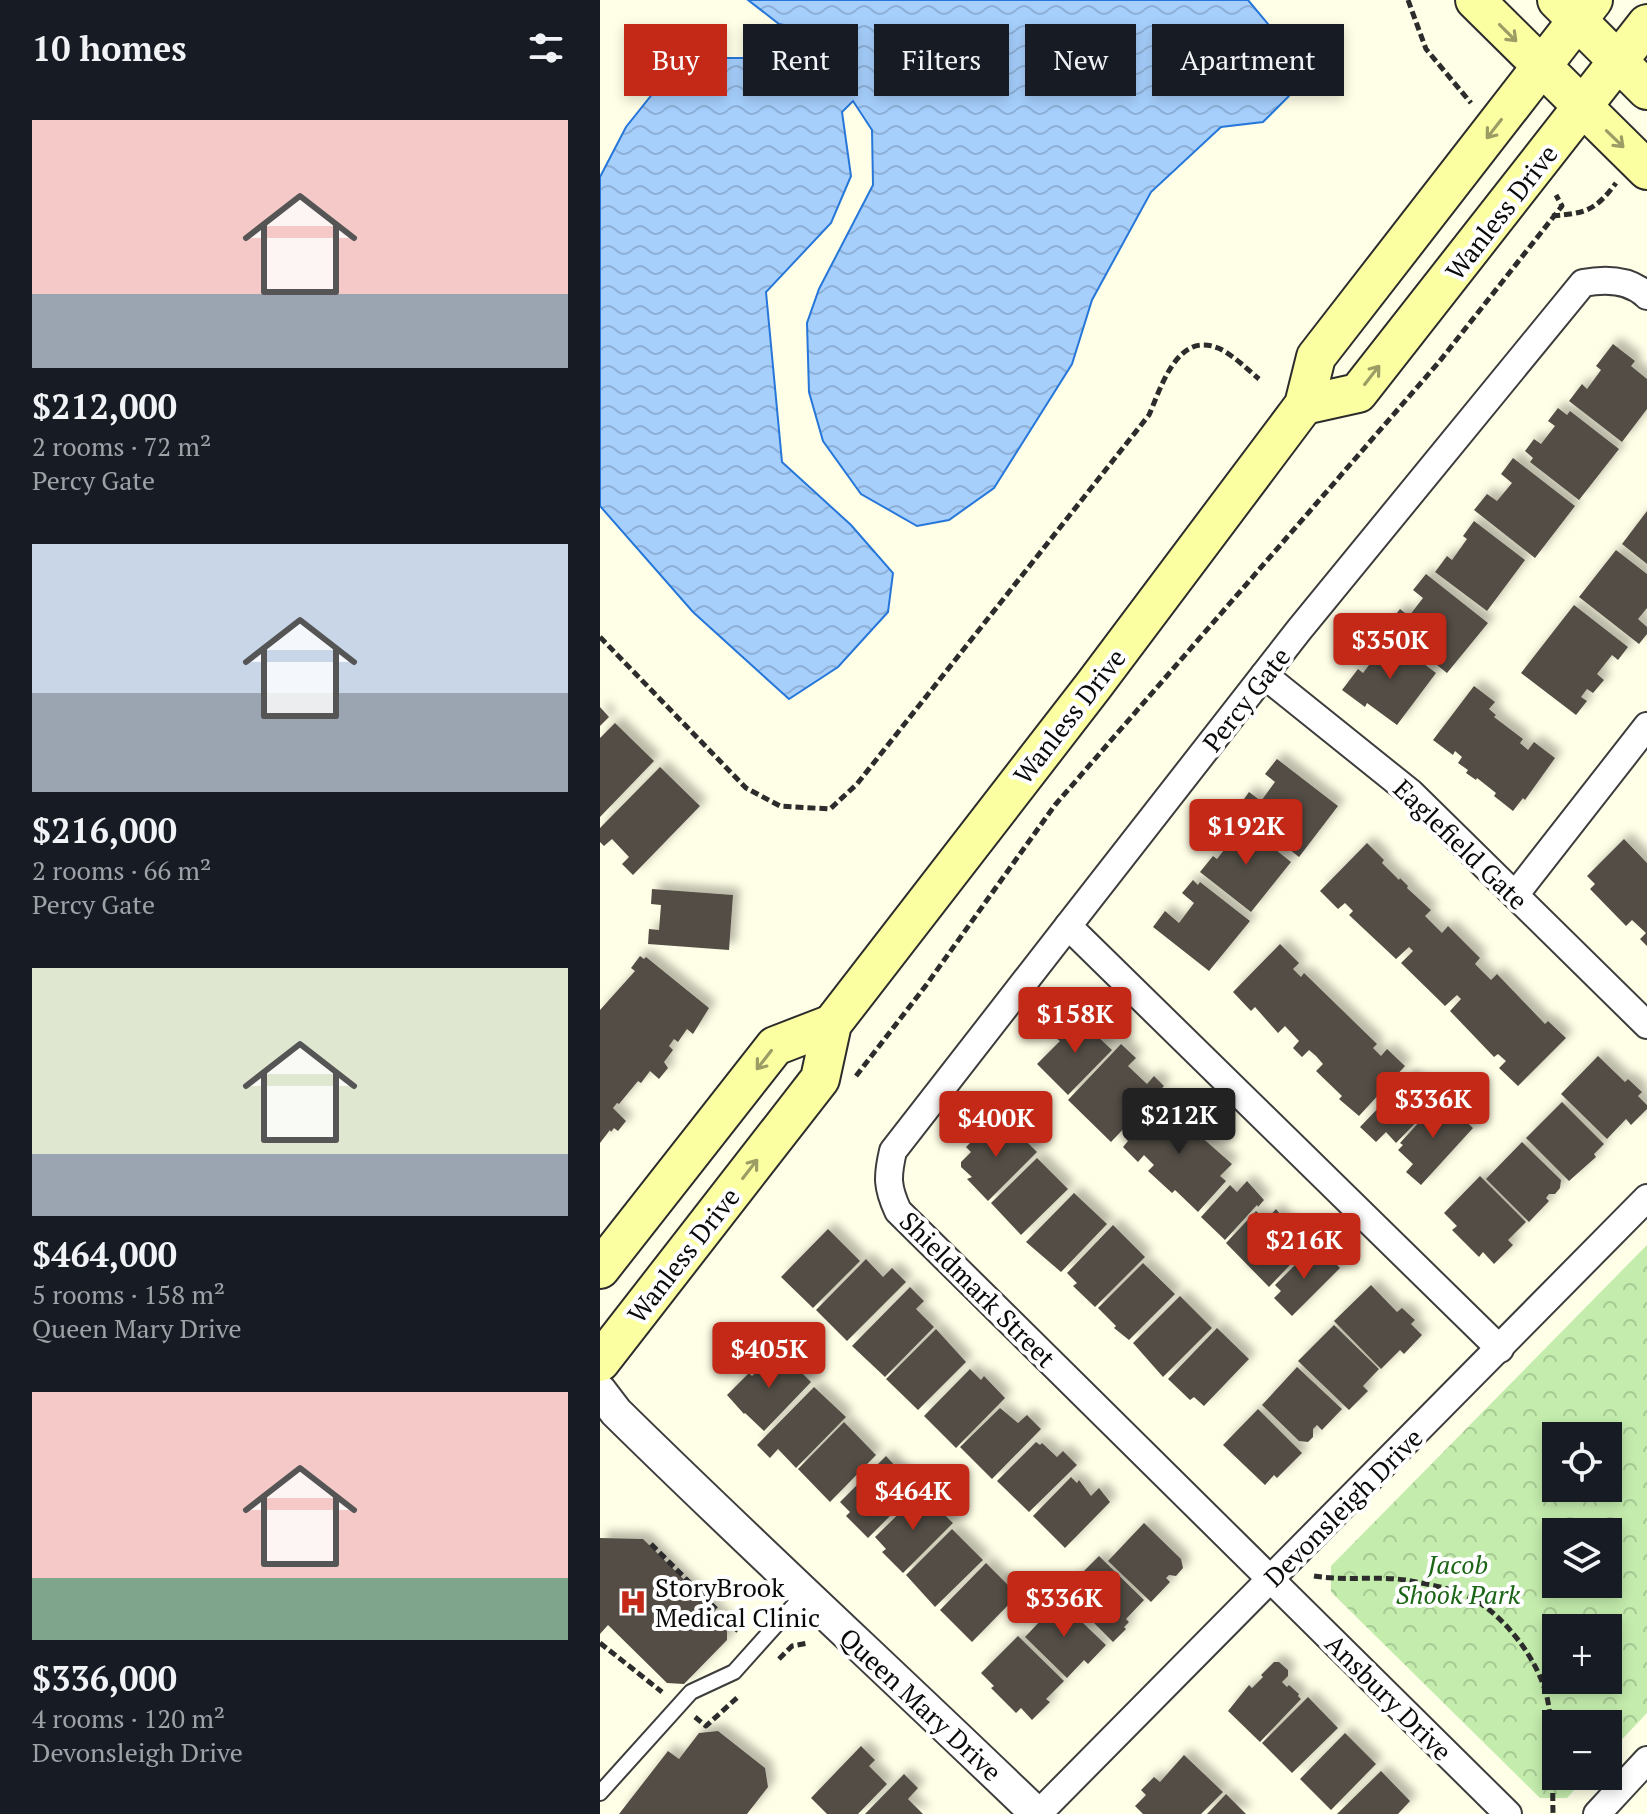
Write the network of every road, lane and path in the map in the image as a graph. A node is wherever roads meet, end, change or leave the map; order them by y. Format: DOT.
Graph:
graph roads {
  1 [pos="1408,0"];
  2 [pos="1475,0"];
  3 [pos="1576,7"];
  4 [pos="1647,24"];
  5 [pos="1618,62"];
  6 [pos="1542,67"];
  7 [pos="1647,90"];
  8 [pos="1467,98"];
  9 [pos="1582,108"];
  10 [pos="1647,170"];
  11 [pos="1613,186"];
  12 [pos="1559,199"];
  13 [pos="1552,216"];
  14 [pos="1647,296"];
  15 [pos="1259,379"];
  16 [pos="1304,405"];
  17 [pos="600,637"];
  18 [pos="1264,675"];
  19 [pos="1647,726"];
  20 [pos="1515,895"];
  21 [pos="1068,926"];
  22 [pos="832,1024"];
  23 [pos="1647,1025"];
  24 [pos="849,1085"];
  25 [pos="1647,1198"];
  26 [pos="600,1269"];
  27 [pos="1500,1349"];
  28 [pos="600,1362"];
  29 [pos="600,1391"];
  30 [pos="651,1544"];
  31 [pos="1314,1576"];
  32 [pos="1271,1579"];
  33 [pos="804,1594"];
  34 [pos="727,1643"];
  35 [pos="1647,1760"];
  36 [pos="600,1793"];
  37 [pos="1553,1813"];
  38 [pos="1038,1814"];
  39 [pos="1508,1814"];
  40 [pos="1597,1814"];
  1 -- 8 [label="path"];
  2 -- 6 [label="main road, one-way"];
  3 -- 5 [label="main road"];
  3 -- 6 [label="main road, Wanless Drive"];
  4 -- 5 [label="main road, Wanless Drive"];
  5 -- 7 [label="main road"];
  5 -- 9 [label="main road, Wanless Drive"];
  6 -- 9 [label="main road"];
  6 -- 16 [label="main road, Wanless Drive, one-way"];
  9 -- 10 [label="main road, one-way"];
  16 -- 9 [label="main road, Wanless Drive, one-way"];
  11 -- 13 [label="path"];
  12 -- 13 [label="path"];
  13 -- 24 [label="path"];
  14 -- 18 [label="street, Percy Gate"];
  15 -- 17 [label="path"];
  16 -- 22 [label="main road, Wanless Drive"];
  18 -- 20 [label="street, Eaglefield Gate"];
  18 -- 21 [label="street, Percy Gate"];
  19 -- 20 [label="street"];
  20 -- 23 [label="street, Eaglefield Gate"];
  21 -- 27 [label="street"];
  21 -- 32 [label="street, Shieldmark Street"];
  22 -- 26 [label="main road, one-way"];
  28 -- 22 [label="main road, Wanless Drive, one-way"];
  25 -- 27 [label="street, Devonsleigh Drive"];
  27 -- 32 [label="street, Devonsleigh Drive"];
  29 -- 33 [label="street, Queen Mary Drive"];
  30 -- 34 [label="path"];
  31 -- 37 [label="path"];
  32 -- 38 [label="street, Devonsleigh Drive"];
  32 -- 39 [label="street, Ansbury Drive"];
  33 -- 36 [label="lane"];
  33 -- 38 [label="street, Queen Mary Drive"];
  35 -- 40 [label="street"];
}
